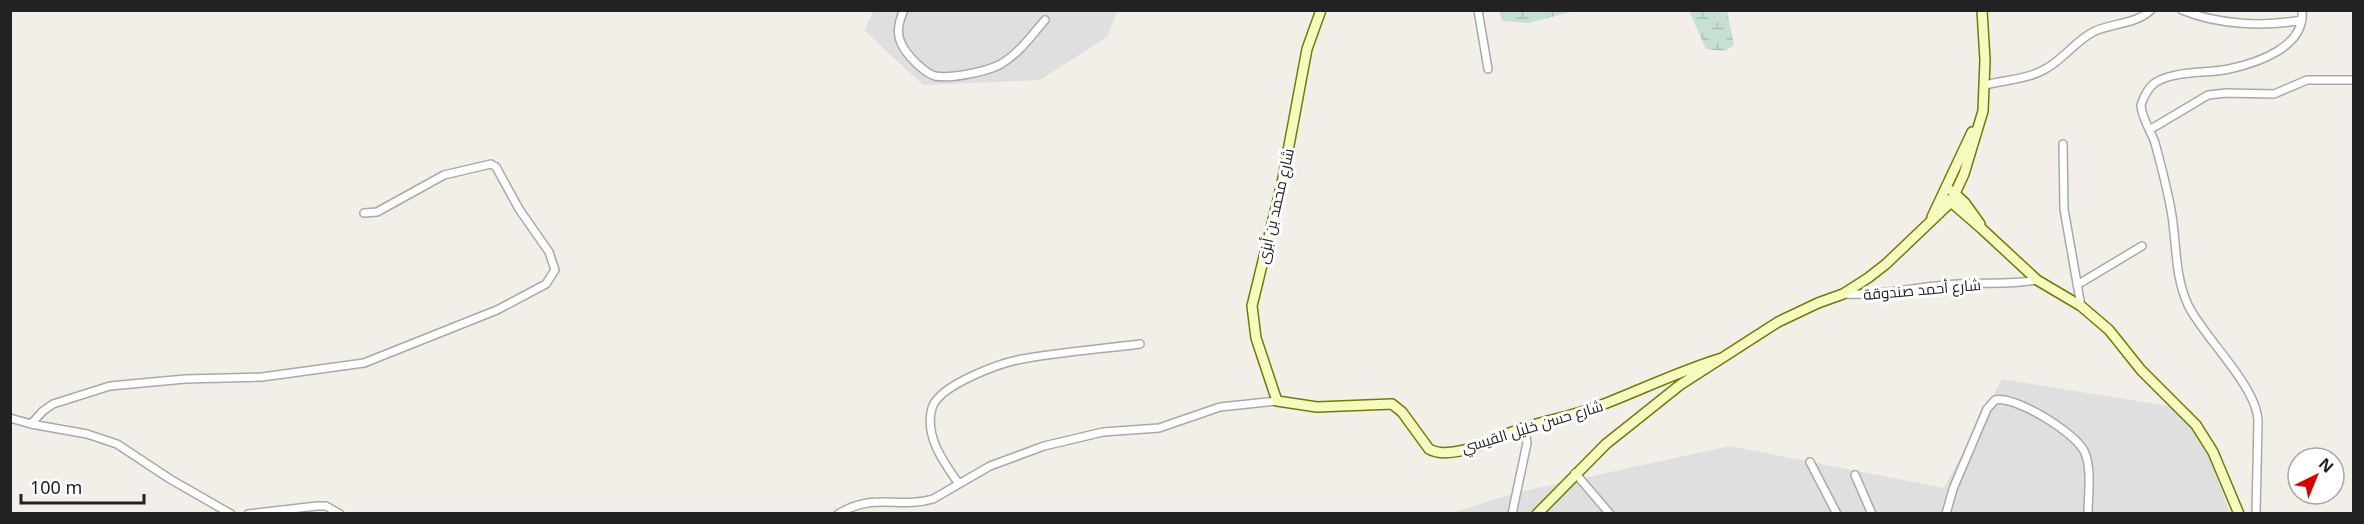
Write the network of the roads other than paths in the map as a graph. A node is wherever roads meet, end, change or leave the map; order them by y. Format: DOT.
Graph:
graph roads {
  1 [pos="904,10"];
  2 [pos="1321,10"];
  3 [pos="1478,10"];
  4 [pos="1982,10"];
  5 [pos="2151,10"];
  6 [pos="2182,10"];
  7 [pos="2302,10"];
  8 [pos="1045,20"];
  9 [pos="2302,20"];
  10 [pos="1488,69"];
  11 [pos="2354,80"];
  12 [pos="1984,85"];
  13 [pos="2151,129"];
  14 [pos="2063,144"];
  15 [pos="1949,195"];
  16 [pos="364,213"];
  17 [pos="2142,246"];
  18 [pos="2037,280"];
  19 [pos="2077,285"];
  20 [pos="1843,294"];
  21 [pos="2080,306"];
  22 [pos="1140,344"];
  23 [pos="1722,358"];
  24 [pos="1277,401"];
  25 [pos="10,417"];
  26 [pos="31,424"];
  27 [pos="1521,428"];
  28 [pos="1810,462"];
  29 [pos="1575,473"];
  30 [pos="1855,475"];
  31 [pos="959,484"];
  32 [pos="231,513"];
  33 [pos="248,513"];
  34 [pos="340,513"];
  35 [pos="838,513"];
  36 [pos="1512,513"];
  37 [pos="1537,513"];
  38 [pos="1610,513"];
  39 [pos="1837,513"];
  40 [pos="1872,513"];
  41 [pos="1946,513"];
  42 [pos="2088,513"];
  43 [pos="2239,513"];
  44 [pos="2256,513"];
  1 -- 8 [label="street"];
  2 -- 24 [label="main road, شارع محمد بن أبزى"];
  3 -- 10 [label="street"];
  4 -- 12 [label="main road"];
  5 -- 12 [label="street"];
  6 -- 9 [label="street"];
  7 -- 9 [label="street"];
  9 -- 13 [label="street"];
  11 -- 13 [label="street"];
  12 -- 15 [label="main road, شارع حسن خليل القيسي"];
  13 -- 44 [label="street"];
  14 -- 19 [label="street"];
  15 -- 18 [label="main road"];
  15 -- 20 [label="main road, شارع حسن خليل القيسي"];
  16 -- 26 [label="street"];
  17 -- 19 [label="street"];
  18 -- 20 [label="street, شارع أحمد صندوقة"];
  18 -- 21 [label="main road"];
  19 -- 21 [label="street"];
  20 -- 23 [label="main road, شارع حسن خليل القيسي"];
  21 -- 43 [label="main road"];
  22 -- 31 [label="street"];
  23 -- 27 [label="main road, شارع حسن خليل القيسي"];
  23 -- 29 [label="main road, شارع حسن خليل القيسي"];
  24 -- 27 [label="main road, شارع حسن خليل القيسي"];
  24 -- 31 [label="street, شارع حسن خليل القيسي"];
  25 -- 26 [label="street"];
  26 -- 32 [label="street"];
  27 -- 36 [label="street"];
  28 -- 39 [label="street"];
  29 -- 37 [label="main road, شارع حسن خليل القيسي"];
  29 -- 38 [label="street"];
  30 -- 40 [label="street"];
  31 -- 35 [label="street, شارع حسن خليل القيسي"];
  33 -- 34 [label="street"];
  41 -- 42 [label="street"];
}
